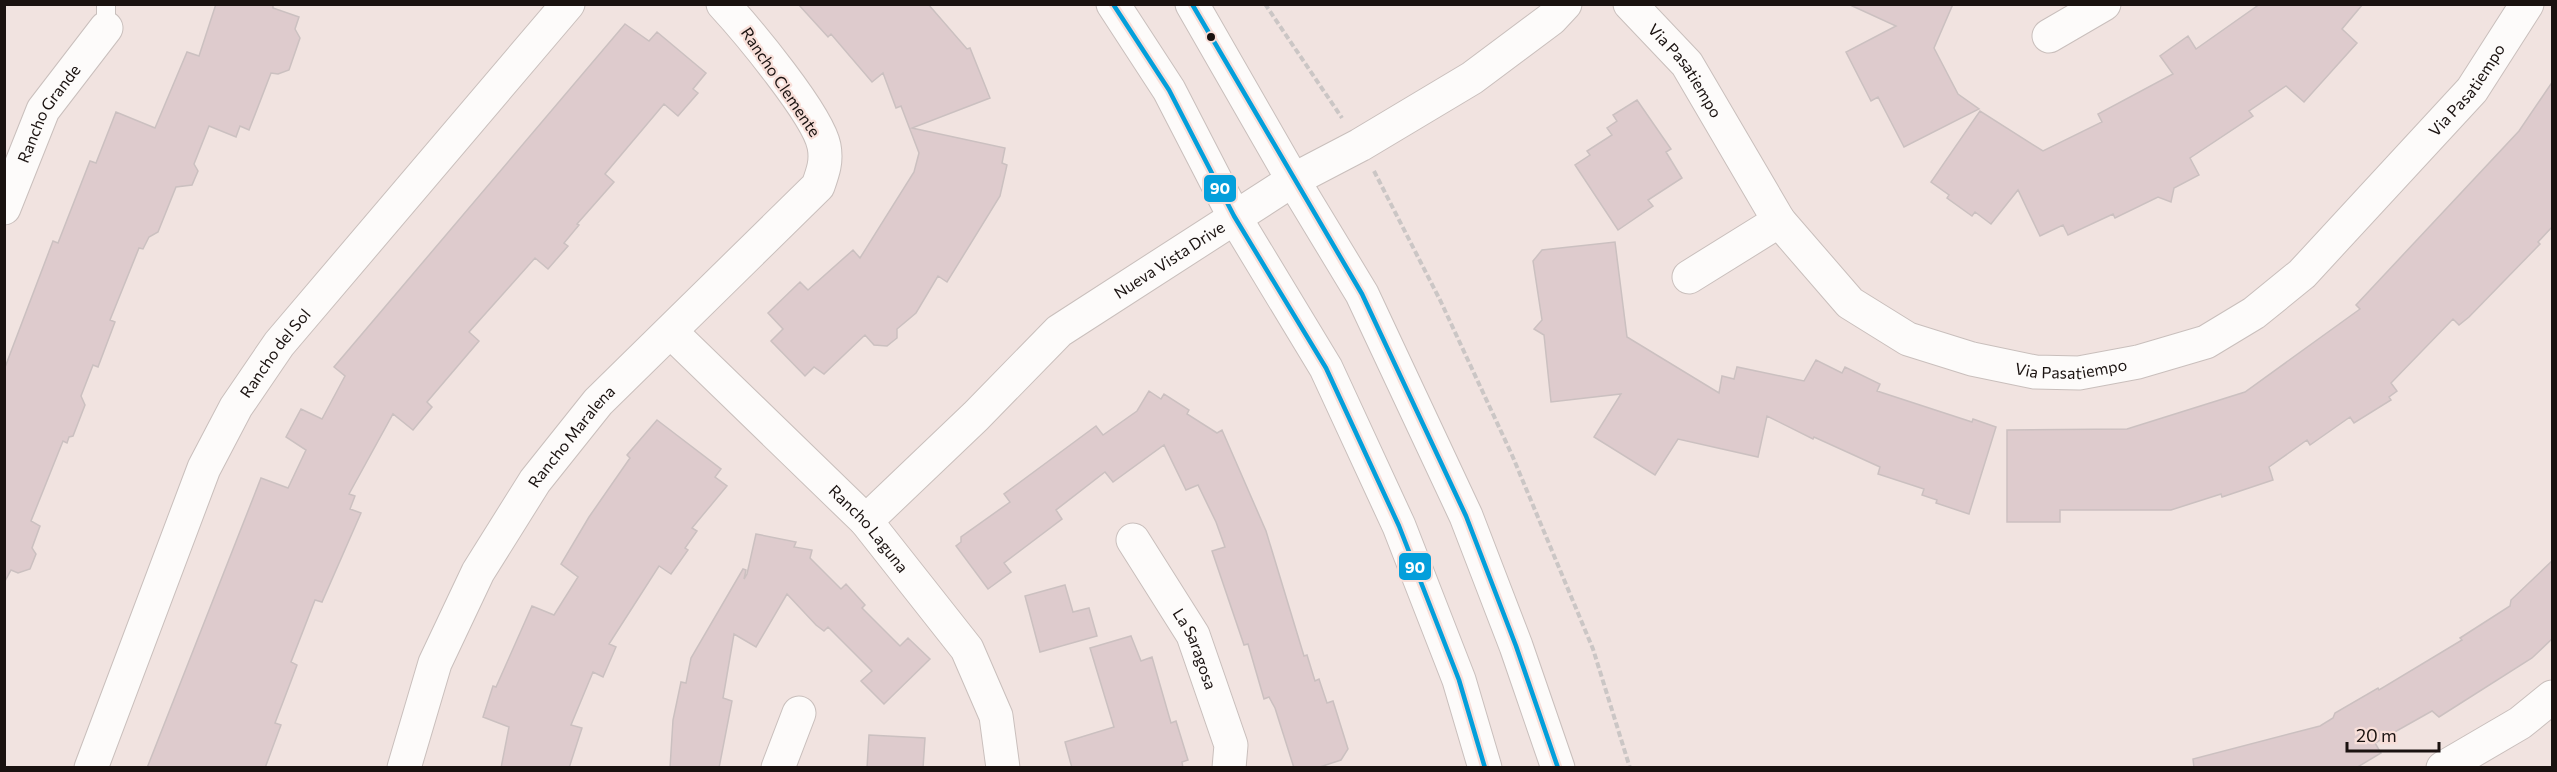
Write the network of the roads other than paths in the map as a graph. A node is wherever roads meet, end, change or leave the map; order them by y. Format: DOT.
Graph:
graph roads {
  1 [pos="568,4"];
  2 [pos="723,4"];
  3 [pos="1113,4"];
  4 [pos="1192,4"];
  5 [pos="1565,4"];
  6 [pos="1630,4"];
  7 [pos="2104,4"];
  8 [pos="2527,4"];
  9 [pos="106,16"];
  10 [pos="2049,36"];
  11 [pos="825,165"];
  12 [pos="1293,180"];
  13 [pos="4,208"];
  14 [pos="1234,216"];
  15 [pos="1779,220"];
  16 [pos="1689,277"];
  17 [pos="670,332"];
  18 [pos="866,521"];
  19 [pos="1133,540"];
  20 [pos="2553,697"];
  21 [pos="799,712"];
  22 [pos="91,768"];
  23 [pos="404,768"];
  24 [pos="778,768"];
  25 [pos="1003,768"];
  26 [pos="1229,768"];
  27 [pos="1485,768"];
  28 [pos="1558,768"];
  29 [pos="2443,768"];
  1 -- 22 [label="street, Rancho del Sol"];
  2 -- 11 [label="street, Rancho Clemente"];
  3 -- 14 [label="street"];
  4 -- 12 [label="street"];
  5 -- 12 [label="street, Nueva Vista Drive"];
  6 -- 15 [label="street, Via Pasatiempo"];
  7 -- 10 [label="street"];
  8 -- 15 [label="street, Via Pasatiempo"];
  9 -- 13 [label="street, Rancho Grande"];
  11 -- 17 [label="street, Rancho Maralena"];
  12 -- 14 [label="street, Nueva Vista Drive"];
  12 -- 28 [label="street"];
  14 -- 18 [label="street, Nueva Vista Drive"];
  14 -- 27 [label="street"];
  15 -- 16 [label="street"];
  17 -- 18 [label="street, Rancho Laguna"];
  17 -- 23 [label="street, Rancho Maralena"];
  18 -- 25 [label="street, Rancho Laguna"];
  19 -- 26 [label="street, La Saragosa"];
  20 -- 29 [label="street"];
  21 -- 24 [label="street"];
}
